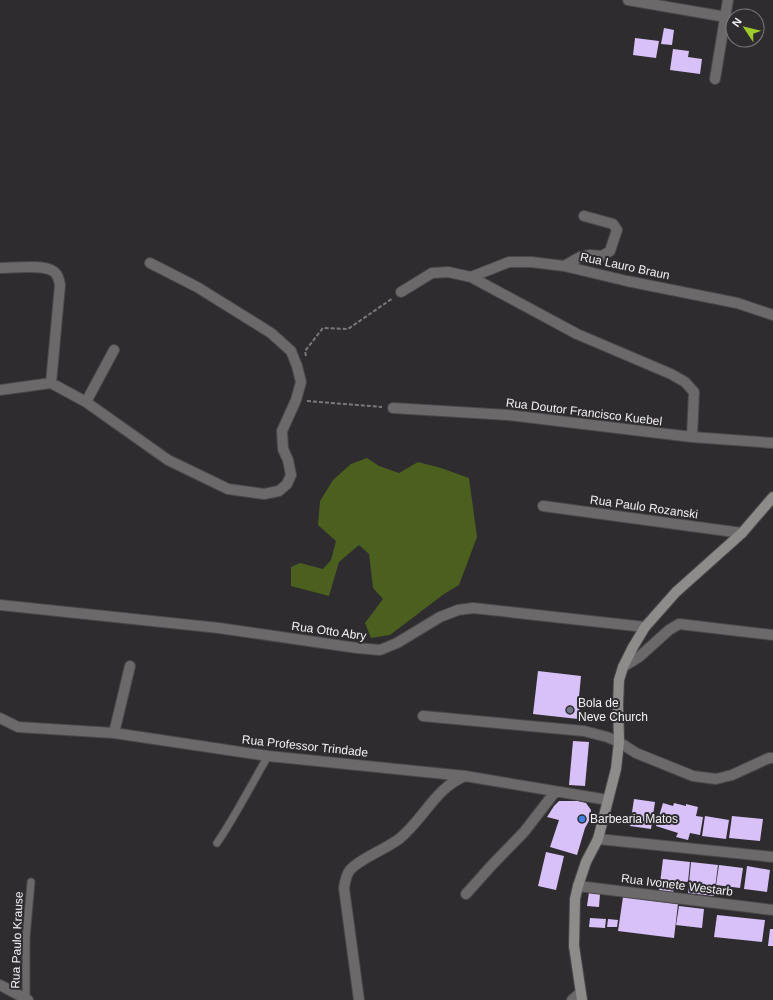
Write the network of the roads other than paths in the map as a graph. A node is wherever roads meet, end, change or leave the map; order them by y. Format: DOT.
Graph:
graph roads {
  1 [pos="628,0"];
  2 [pos="725,17"];
  3 [pos="725,23"];
  4 [pos="716,79"];
  5 [pos="584,216"];
  6 [pos="150,263"];
  7 [pos="564,266"];
  8 [pos="0,268"];
  9 [pos="471,277"];
  10 [pos="401,292"];
  11 [pos="773,315"];
  12 [pos="114,350"];
  13 [pos="51,383"];
  14 [pos="0,390"];
  15 [pos="86,402"];
  16 [pos="393,408"];
  17 [pos="692,437"];
  18 [pos="773,443"];
  19 [pos="773,497"];
  20 [pos="543,506"];
  21 [pos="742,533"];
  22 [pos="0,605"];
  23 [pos="645,627"];
  24 [pos="773,635"];
  25 [pos="130,666"];
  26 [pos="623,666"];
  27 [pos="423,716"];
  28 [pos="0,718"];
  29 [pos="114,733"];
  30 [pos="619,742"];
  31 [pos="268,756"];
  32 [pos="773,758"];
  33 [pos="465,776"];
  34 [pos="555,792"];
  35 [pos="608,800"];
  36 [pos="598,839"];
  37 [pos="217,842"];
  38 [pos="773,857"];
  39 [pos="31,882"];
  40 [pos="578,886"];
  41 [pos="466,894"];
  42 [pos="773,910"];
  43 [pos="0,985"];
  44 [pos="581,996"];
  45 [pos="27,999"];
  46 [pos="359,1000"];
  47 [pos="572,1000"];
  1 -- 2 [label="street"];
  3 -- 4 [label="street"];
  5 -- 7 [label="street"];
  6 -- 15 [label="street"];
  7 -- 9 [label="street, Rua Lauro Braun"];
  7 -- 11 [label="street, Rua Lauro Braun"];
  8 -- 13 [label="street"];
  9 -- 10 [label="street"];
  9 -- 17 [label="street"];
  12 -- 15 [label="street"];
  13 -- 14 [label="street"];
  13 -- 15 [label="street"];
  16 -- 17 [label="street, Rua Doutor Francisco Kuebel"];
  17 -- 18 [label="street, Rua Doutor Francisco Kuebel"];
  19 -- 21 [label="main road"];
  20 -- 21 [label="street, Rua Paulo Rozanski"];
  21 -- 23 [label="main road"];
  22 -- 23 [label="street, Rua Otto Abry"];
  23 -- 26 [label="main road"];
  24 -- 26 [label="street"];
  25 -- 29 [label="street"];
  26 -- 30 [label="main road"];
  27 -- 30 [label="street"];
  28 -- 29 [label="street, Rua Professor Trindade"];
  29 -- 31 [label="street, Rua Professor Trindade"];
  30 -- 32 [label="street"];
  30 -- 35 [label="main road"];
  31 -- 33 [label="street, Rua Professor Trindade"];
  31 -- 37 [label="lane"];
  33 -- 34 [label="street, Rua Professor Trindade"];
  33 -- 46 [label="street"];
  34 -- 35 [label="street, Rua Professor Trindade"];
  34 -- 41 [label="street"];
  35 -- 36 [label="main road"];
  36 -- 38 [label="street"];
  36 -- 40 [label="main road"];
  39 -- 45 [label="lane, Rua Paulo Krause"];
  40 -- 42 [label="street, Rua Ivonete Westarb"];
  40 -- 44 [label="main road"];
  43 -- 45 [label="street"];
  44 -- 47 [label="street"];
}
